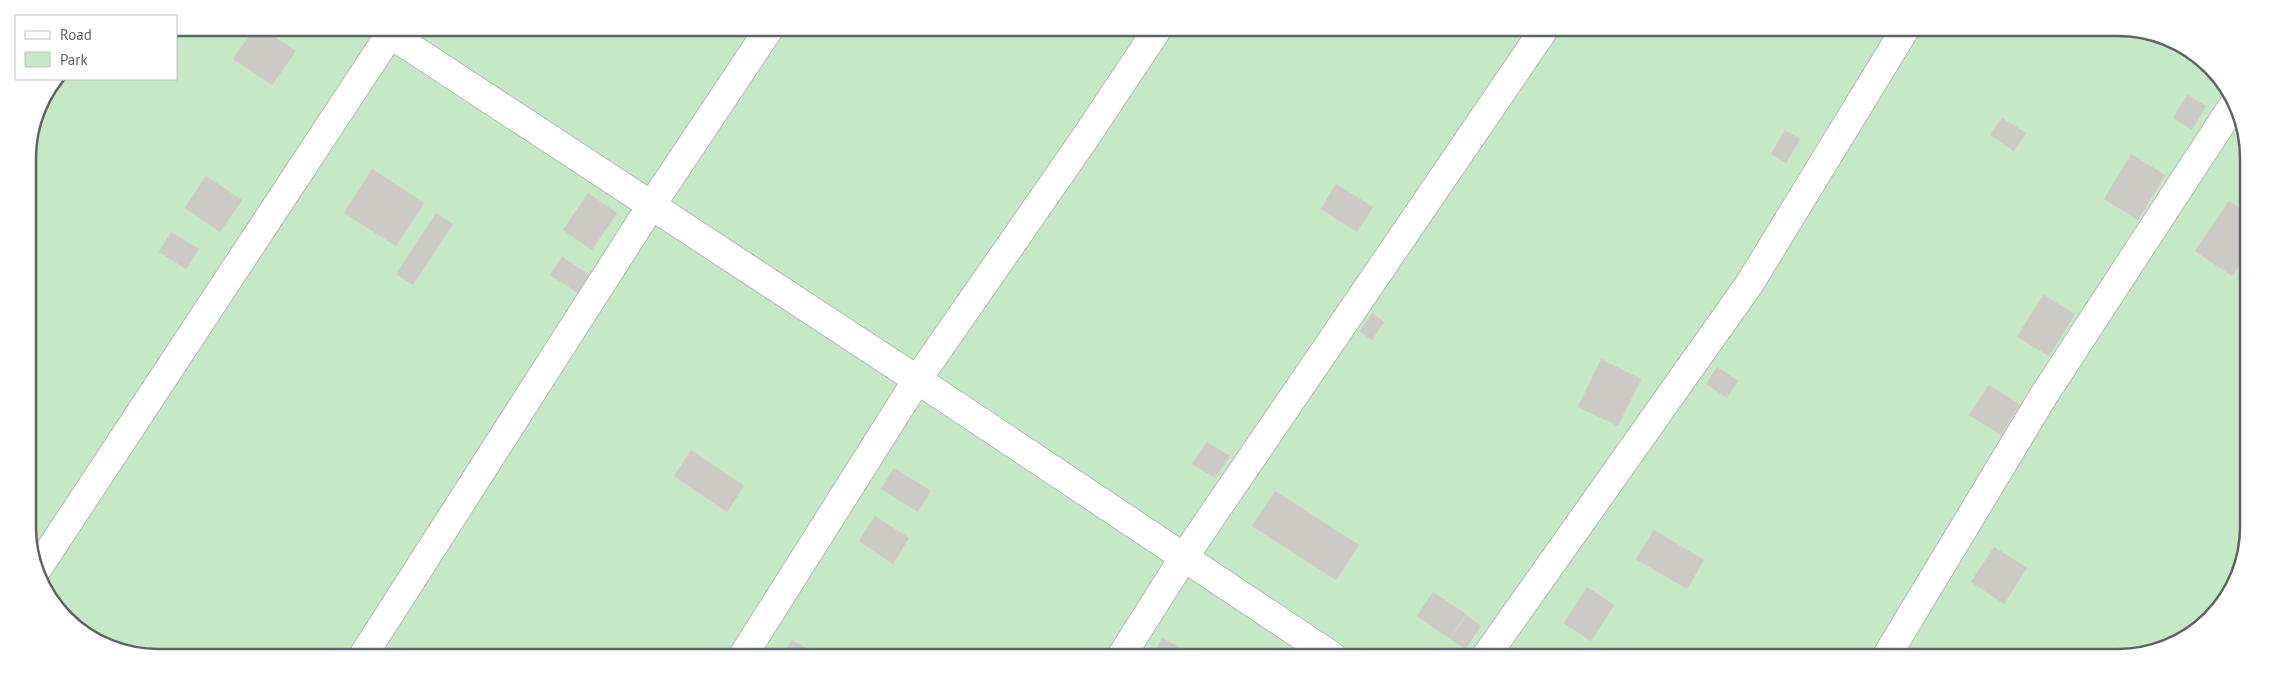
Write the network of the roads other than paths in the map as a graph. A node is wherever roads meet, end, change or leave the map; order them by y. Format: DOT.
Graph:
graph roads {
  1 [pos="384,36"];
  2 [pos="397,36"];
  3 [pos="764,36"];
  4 [pos="1153,36"];
  5 [pos="1539,36"];
  6 [pos="1901,36"];
  7 [pos="2229,111"];
  8 [pos="651,206"];
  9 [pos="918,380"];
  10 [pos="1184,557"];
  11 [pos="42,562"];
  12 [pos="1321,648"];
  13 [pos="1491,648"];
  14 [pos="1891,648"];
  15 [pos="367,649"];
  16 [pos="747,649"];
  17 [pos="1126,649"];
  1 -- 11 [label="street"];
  2 -- 8 [label="street"];
  3 -- 8 [label="street"];
  4 -- 9 [label="street"];
  5 -- 10 [label="street"];
  6 -- 13 [label="street"];
  7 -- 14 [label="street"];
  8 -- 9 [label="street"];
  8 -- 15 [label="street"];
  9 -- 10 [label="street"];
  9 -- 16 [label="street"];
  10 -- 12 [label="street"];
  10 -- 17 [label="street"];
}
